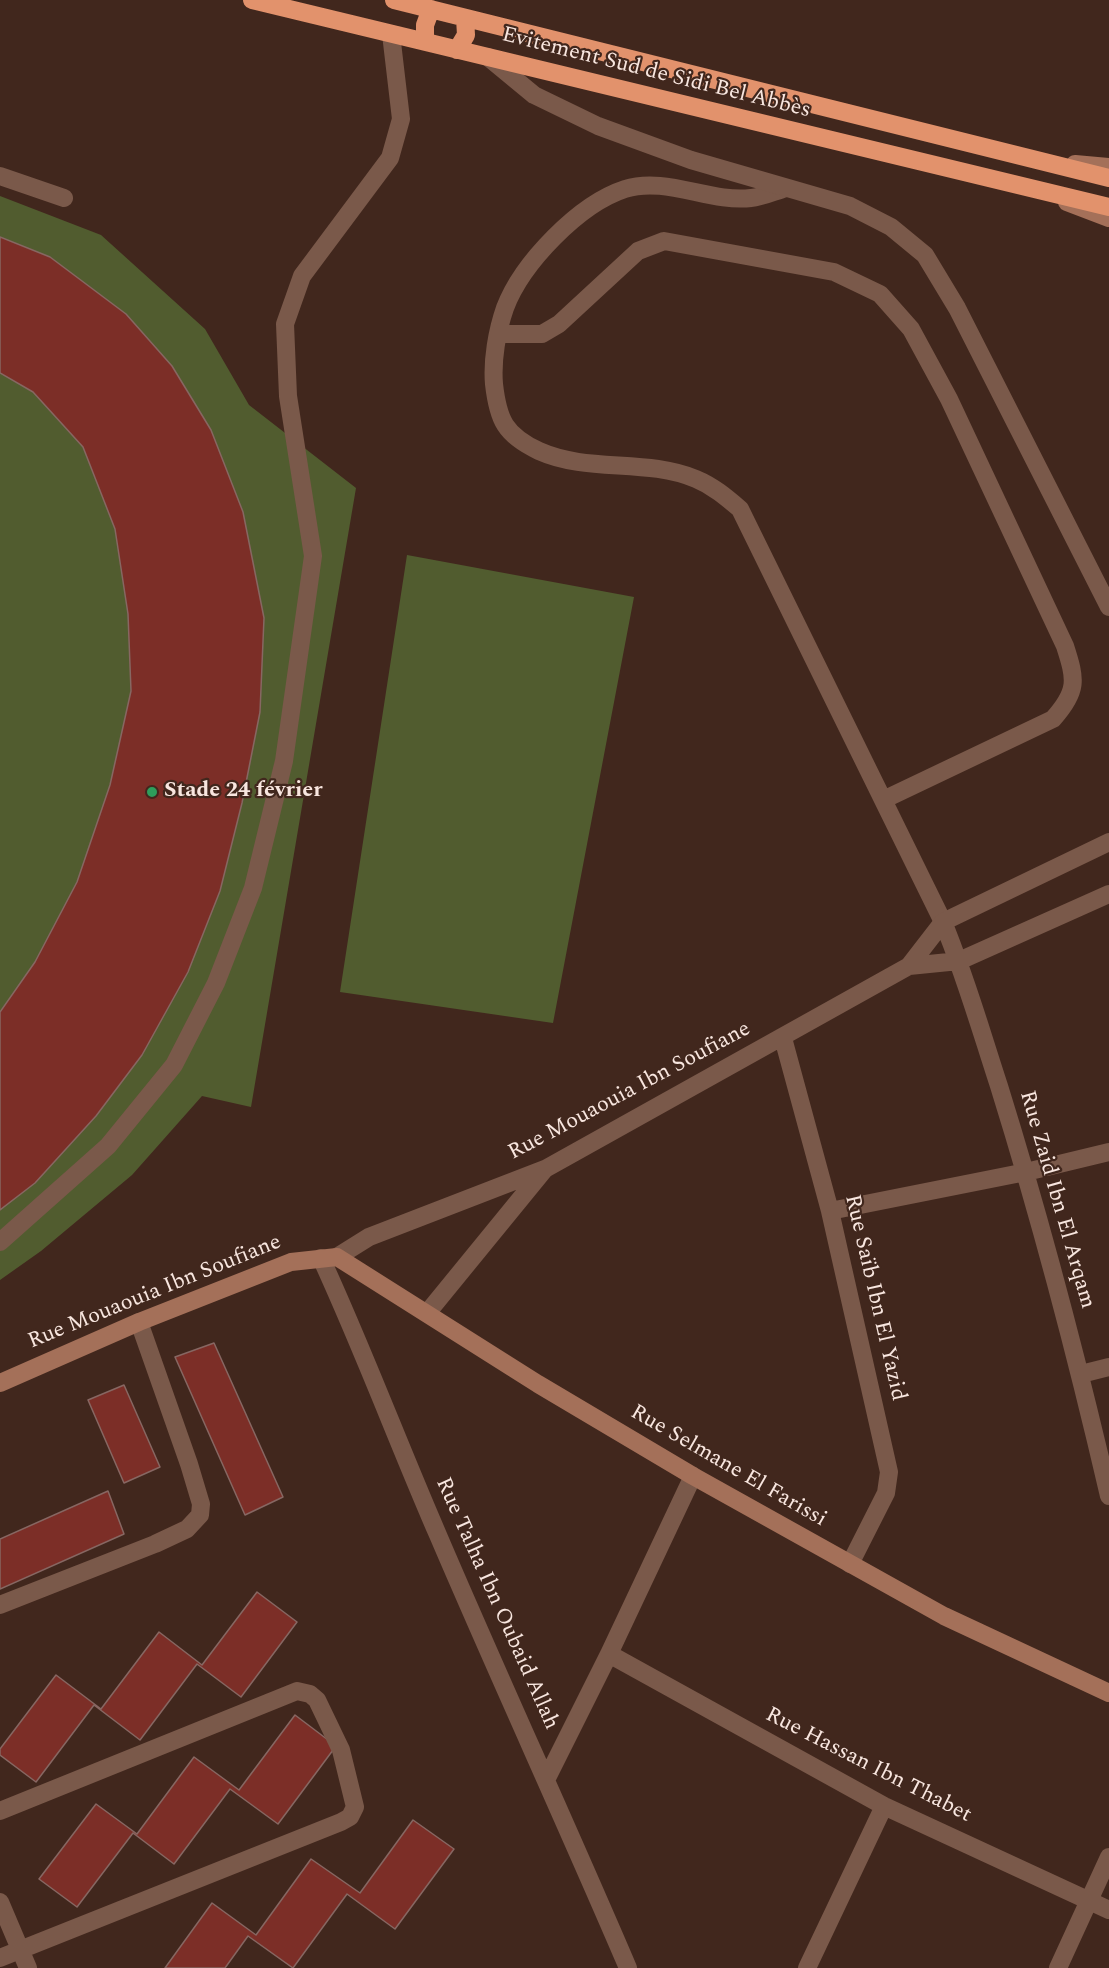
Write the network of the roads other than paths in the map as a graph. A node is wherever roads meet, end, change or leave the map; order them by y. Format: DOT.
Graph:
graph roads {
  1 [pos="252,0"];
  2 [pos="394,0"];
  3 [pos="431,9"];
  4 [pos="465,18"];
  5 [pos="391,34"];
  6 [pos="425,42"];
  7 [pos="457,50"];
  8 [pos="488,57"];
  9 [pos="1048,161"];
  10 [pos="1109,167"];
  11 [pos="0,176"];
  12 [pos="1109,178"];
  13 [pos="786,188"];
  14 [pos="1049,194"];
  15 [pos="64,198"];
  16 [pos="1109,207"];
  17 [pos="1109,218"];
  18 [pos="499,334"];
  19 [pos="1109,607"];
  20 [pos="883,800"];
  21 [pos="1109,842"];
  22 [pos="1109,894"];
  23 [pos="943,921"];
  24 [pos="959,961"];
  25 [pos="909,966"];
  26 [pos="783,1038"];
  27 [pos="1109,1152"];
  28 [pos="545,1168"];
  29 [pos="1026,1172"];
  30 [pos="830,1211"];
  31 [pos="0,1242"];
  32 [pos="329,1258"];
  33 [pos="428,1312"];
  34 [pos="139,1322"];
  35 [pos="1109,1367"];
  36 [pos="1081,1374"];
  37 [pos="0,1383"];
  38 [pos="693,1476"];
  39 [pos="1109,1496"];
  40 [pos="850,1564"];
  41 [pos="0,1605"];
  42 [pos="609,1654"];
  43 [pos="1109,1693"];
  44 [pos="547,1778"];
  45 [pos="884,1806"];
  46 [pos="0,1811"];
  47 [pos="1109,1857"];
  48 [pos="0,1902"];
  49 [pos="1090,1902"];
  50 [pos="1109,1911"];
  51 [pos="20,1949"];
  52 [pos="0,1958"];
  53 [pos="28,1968"];
  54 [pos="628,1968"];
  55 [pos="807,1968"];
  56 [pos="1058,1968"];
  1 -- 5 [label="highway, Evitement Sud de Sidi Bel Abbès"];
  2 -- 3 [label="highway, Evitement Sud de Sidi Bel Abbès"];
  3 -- 4 [label="highway, Evitement Sud de Sidi Bel Abbès"];
  3 -- 6 [label="highway"];
  4 -- 7 [label="highway"];
  4 -- 9 [label="highway, Evitement Sud de Sidi Bel Abbès"];
  5 -- 6 [label="highway, Evitement Sud de Sidi Bel Abbès"];
  5 -- 31 [label="street"];
  6 -- 7 [label="highway, Evitement Sud de Sidi Bel Abbès"];
  7 -- 8 [label="highway, Evitement Sud de Sidi Bel Abbès"];
  8 -- 13 [label="street"];
  8 -- 14 [label="highway, Evitement Sud de Sidi Bel Abbès"];
  9 -- 10 [label="street"];
  9 -- 12 [label="highway, Evitement Sud de Sidi Bel Abbès"];
  11 -- 15 [label="street"];
  13 -- 18 [label="street, Rue Zaid Ibn El Arqam"];
  13 -- 19 [label="street"];
  14 -- 16 [label="highway, Evitement Sud de Sidi Bel Abbès"];
  14 -- 17 [label="street"];
  18 -- 20 [label="street, Rue Zaid Ibn El Arqam"];
  18 -- 20 [label="street"];
  20 -- 23 [label="street, Rue Zaid Ibn El Arqam"];
  21 -- 23 [label="street"];
  22 -- 24 [label="street, Rue Mouaouia Ibn Soufiane"];
  23 -- 24 [label="street, Rue Zaid Ibn El Arqam"];
  23 -- 25 [label="street"];
  24 -- 25 [label="street, Rue Mouaouia Ibn Soufiane"];
  24 -- 29 [label="street, Rue Zaid Ibn El Arqam"];
  25 -- 26 [label="street, Rue Mouaouia Ibn Soufiane"];
  26 -- 28 [label="street, Rue Mouaouia Ibn Soufiane"];
  26 -- 30 [label="street, Rue Saïb Ibn El Yazid"];
  27 -- 29 [label="street"];
  28 -- 32 [label="street, Rue Mouaouia Ibn Soufiane"];
  28 -- 33 [label="street"];
  29 -- 30 [label="street"];
  29 -- 36 [label="street, Rue Zaid Ibn El Arqam"];
  30 -- 40 [label="street, Rue Saïb Ibn El Yazid"];
  32 -- 33 [label="street, Rue Selmane El Farissi"];
  32 -- 34 [label="street, Rue Mouaouia Ibn Soufiane"];
  32 -- 44 [label="street, Rue Talha Ibn Oubaid Allah"];
  33 -- 38 [label="street, Rue Selmane El Farissi"];
  34 -- 37 [label="street, Rue Mouaouia Ibn Soufiane"];
  34 -- 41 [label="street"];
  35 -- 36 [label="street"];
  36 -- 39 [label="street, Rue Zaid Ibn El Arqam"];
  38 -- 40 [label="street, Rue Selmane El Farissi"];
  38 -- 42 [label="street"];
  40 -- 43 [label="street, Rue Selmane El Farissi"];
  42 -- 44 [label="street"];
  42 -- 45 [label="street, Rue Hassan Ibn Thabet"];
  44 -- 54 [label="street, Rue Talha Ibn Oubaid Allah"];
  45 -- 49 [label="street, Rue Hassan Ibn Thabet"];
  45 -- 55 [label="street"];
  46 -- 51 [label="street"];
  47 -- 49 [label="street"];
  48 -- 51 [label="street"];
  49 -- 50 [label="street, Rue Hassan Ibn Thabet"];
  49 -- 56 [label="street"];
  51 -- 52 [label="street"];
  51 -- 53 [label="street"];
}
